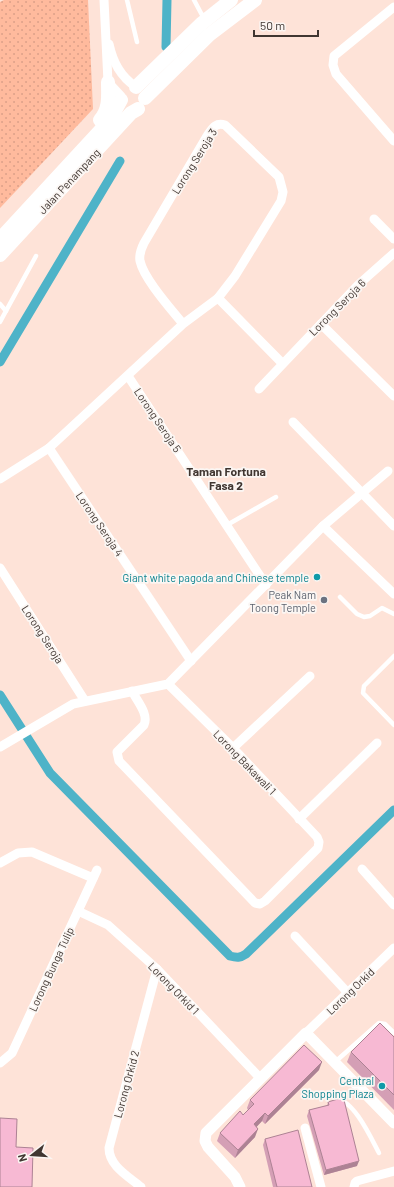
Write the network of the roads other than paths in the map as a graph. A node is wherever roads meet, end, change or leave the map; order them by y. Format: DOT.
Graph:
graph roads {
  1 [pos="104,0"];
  2 [pos="127,0"];
  3 [pos="194,0"];
  4 [pos="231,0"];
  5 [pos="255,0"];
  6 [pos="390,0"];
  7 [pos="394,4"];
  8 [pos="394,7"];
  9 [pos="216,12"];
  10 [pos="104,21"];
  11 [pos="137,42"];
  12 [pos="108,82"];
  13 [pos="136,87"];
  14 [pos="121,98"];
  15 [pos="145,99"];
  16 [pos="394,141"];
  17 [pos="56,179"];
  18 [pos="374,219"];
  19 [pos="0,239"];
  20 [pos="394,239"];
  21 [pos="394,253"];
  22 [pos="0,255"];
  23 [pos="36,256"];
  24 [pos="218,298"];
  25 [pos="0,304"];
  26 [pos="6,311"];
  27 [pos="0,322"];
  28 [pos="183,324"];
  29 [pos="321,324"];
  30 [pos="282,363"];
  31 [pos="128,376"];
  32 [pos="259,389"];
  33 [pos="394,396"];
  34 [pos="293,422"];
  35 [pos="49,448"];
  36 [pos="388,471"];
  37 [pos="0,480"];
  38 [pos="362,493"];
  39 [pos="276,497"];
  40 [pos="227,525"];
  41 [pos="323,526"];
  42 [pos="394,526"];
  43 [pos="0,568"];
  44 [pos="266,586"];
  45 [pos="394,594"];
  46 [pos="340,597"];
  47 [pos="394,614"];
  48 [pos="394,656"];
  49 [pos="191,661"];
  50 [pos="310,676"];
  51 [pos="168,684"];
  52 [pos="132,691"];
  53 [pos="85,700"];
  54 [pos="394,725"];
  55 [pos="377,743"];
  56 [pos="0,747"];
  57 [pos="233,748"];
  58 [pos="299,819"];
  59 [pos="0,863"];
  60 [pos="362,869"];
  61 [pos="394,904"];
  62 [pos="78,911"];
  63 [pos="295,936"];
  64 [pos="394,948"];
  65 [pos="157,969"];
  66 [pos="348,993"];
  67 [pos="306,1033"];
  68 [pos="394,1033"];
  69 [pos="335,1062"];
  70 [pos="0,1064"];
  71 [pos="260,1078"];
  72 [pos="336,1099"];
  73 [pos="394,1123"];
  74 [pos="306,1128"];
  75 [pos="379,1153"];
  76 [pos="394,1171"];
  77 [pos="141,1187"];
  78 [pos="240,1187"];
  79 [pos="321,1187"];
  80 [pos="354,1187"];
  1 -- 10 [label="street"];
  2 -- 11 [label="lane"];
  3 -- 9 [label="lane"];
  4 -- 9 [label="main road, Jalan Penampang"];
  5 -- 15 [label="main road, Jalan Penampang"];
  6 -- 7 [label="street"];
  8 -- 16 [label="street"];
  9 -- 13 [label="main road, Jalan Penampang"];
  10 -- 12 [label="street"];
  10 -- 13 [label="street"];
  12 -- 14 [label="street"];
  12 -- 17 [label="main road"];
  13 -- 14 [label="main road, Jalan Penampang"];
  13 -- 15 [label="main road"];
  14 -- 15 [label="main road"];
  14 -- 17 [label="main road, Jalan Penampang"];
  15 -- 22 [label="main road, Jalan Penampang"];
  17 -- 19 [label="main road, Jalan Penampang"];
  18 -- 20 [label="street"];
  21 -- 29 [label="street, Lorong Seroja 6"];
  23 -- 26 [label="lane"];
  24 -- 28 [label="street, Lorong Seroja 3"];
  24 -- 28 [label="street, Lorong Seroja 3"];
  24 -- 30 [label="street"];
  25 -- 26 [label="lane"];
  26 -- 27 [label="lane"];
  28 -- 31 [label="street, Lorong Seroja 3"];
  29 -- 30 [label="street, Lorong Seroja 6"];
  29 -- 33 [label="street"];
  30 -- 32 [label="street, Lorong Seroja 6"];
  31 -- 35 [label="street, Lorong Seroja 3"];
  31 -- 40 [label="street, Lorong Seroja 5"];
  34 -- 38 [label="street"];
  35 -- 37 [label="street, Lorong Seroja 3"];
  35 -- 49 [label="street, Lorong Seroja 4"];
  36 -- 38 [label="street"];
  38 -- 41 [label="street"];
  38 -- 42 [label="street"];
  39 -- 40 [label="lane"];
  40 -- 44 [label="street, Lorong Seroja 5"];
  41 -- 44 [label="street"];
  41 -- 45 [label="street"];
  43 -- 53 [label="street, Lorong Seroja"];
  44 -- 49 [label="street"];
  46 -- 47 [label="lane"];
  48 -- 54 [label="lane"];
  49 -- 51 [label="street"];
  50 -- 57 [label="street"];
  51 -- 52 [label="street"];
  51 -- 57 [label="street, Lorong Bakawali 1"];
  52 -- 53 [label="street"];
  52 -- 58 [label="street, Lorong Bakawali 1"];
  53 -- 56 [label="street"];
  55 -- 58 [label="street"];
  57 -- 58 [label="street, Lorong Bakawali 1"];
  59 -- 62 [label="street, Lorong Bunga Tulip"];
  60 -- 61 [label="street"];
  62 -- 65 [label="street, Lorong Orkid 1"];
  62 -- 70 [label="street, Lorong Bunga Tulip"];
  63 -- 66 [label="street"];
  64 -- 66 [label="street, Lorong Orkid"];
  65 -- 71 [label="street, Lorong Orkid 1"];
  65 -- 77 [label="street, Lorong Orkid 2"];
  66 -- 67 [label="street, Lorong Orkid"];
  67 -- 69 [label="street"];
  67 -- 71 [label="street"];
  68 -- 69 [label="lane"];
  69 -- 73 [label="street"];
  71 -- 78 [label="street"];
  72 -- 75 [label="lane"];
  74 -- 79 [label="street"];
  76 -- 80 [label="street"];
}
